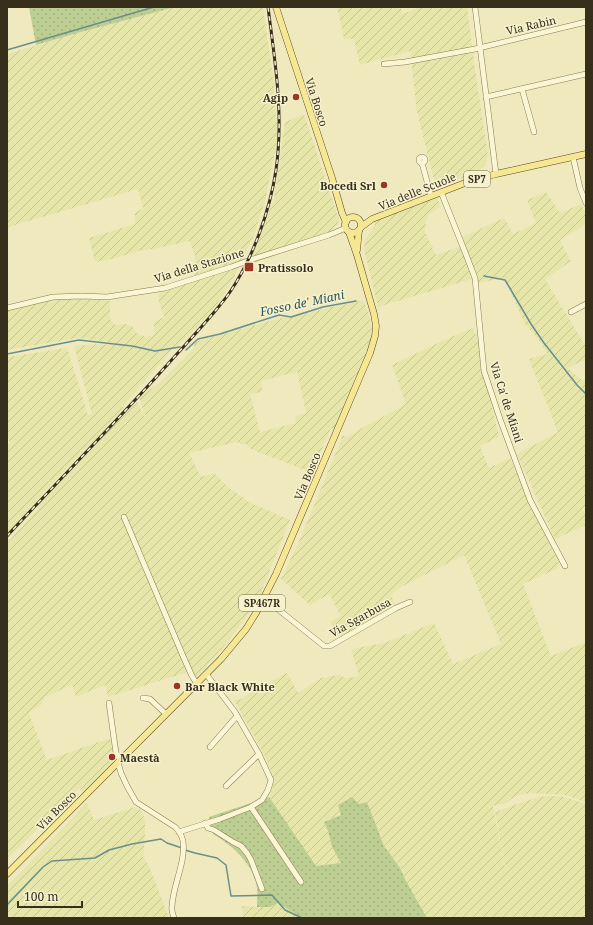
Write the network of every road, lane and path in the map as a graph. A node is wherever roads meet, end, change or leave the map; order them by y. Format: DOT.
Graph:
graph roads {
  1 [pos="276,7"];
  2 [pos="475,7"];
  3 [pos="586,22"];
  4 [pos="480,48"];
  5 [pos="384,64"];
  6 [pos="586,74"];
  7 [pos="522,88"];
  8 [pos="486,97"];
  9 [pos="534,132"];
  10 [pos="586,154"];
  11 [pos="573,157"];
  12 [pos="422,163"];
  13 [pos="496,174"];
  14 [pos="441,192"];
  15 [pos="431,196"];
  16 [pos="339,203"];
  17 [pos="586,203"];
  18 [pos="356,218"];
  19 [pos="372,220"];
  20 [pos="347,227"];
  21 [pos="360,228"];
  22 [pos="357,255"];
  23 [pos="586,304"];
  24 [pos="7,308"];
  25 [pos="571,312"];
  26 [pos="124,517"];
  27 [pos="565,566"];
  28 [pos="264,598"];
  29 [pos="410,602"];
  30 [pos="206,674"];
  31 [pos="197,684"];
  32 [pos="143,698"];
  33 [pos="109,703"];
  34 [pos="166,714"];
  35 [pos="237,716"];
  36 [pos="210,747"];
  37 [pos="259,754"];
  38 [pos="119,761"];
  39 [pos="226,786"];
  40 [pos="251,807"];
  41 [pos="205,824"];
  42 [pos="179,832"];
  43 [pos="7,874"];
  44 [pos="301,882"];
  45 [pos="262,889"];
  46 [pos="174,918"];
  1 -- 16 [label="main road, Via Bosco / SP467R"];
  2 -- 4 [label="street"];
  3 -- 4 [label="street, Via Rabin"];
  4 -- 5 [label="street, Via Rabin"];
  4 -- 8 [label="street"];
  6 -- 7 [label="street"];
  7 -- 8 [label="street"];
  7 -- 9 [label="street"];
  8 -- 13 [label="street"];
  10 -- 11 [label="main road, Via delle Scuole / SP7"];
  11 -- 13 [label="main road, Via delle Scuole / SP7"];
  11 -- 17 [label="street"];
  12 -- 15 [label="street"];
  13 -- 14 [label="main road, Via delle Scuole / SP7"];
  14 -- 15 [label="main road, Via delle Scuole / SP7"];
  14 -- 27 [label="street, Via Ca' de Miani"];
  15 -- 19 [label="main road, Via delle Scuole / SP7"];
  16 -- 18 [label="main road, Via Bosco / SP467R"];
  16 -- 20 [label="main road, Via Bosco / SP467R"];
  18 -- 19 [label="main road, Via delle Scuole / SP7"];
  18 -- 20 [label="main road"];
  18 -- 21 [label="main road, Via Bosco / SP467R"];
  19 -- 21 [label="main road, Via delle Scuole / SP7"];
  20 -- 21 [label="main road"];
  20 -- 22 [label="main road, Via Bosco / SP467R"];
  20 -- 24 [label="street, Via della Stazione"];
  21 -- 22 [label="main road, Via Bosco / SP467R"];
  22 -- 28 [label="main road, Via Bosco / SP467R"];
  23 -- 25 [label="street"];
  26 -- 31 [label="street"];
  28 -- 29 [label="street, Via Sgarbusa"];
  28 -- 30 [label="main road, Via Bosco / SP467R"];
  30 -- 31 [label="main road, Via Bosco / SP467R"];
  30 -- 35 [label="street"];
  31 -- 34 [label="main road, Via Bosco / SP467R"];
  32 -- 34 [label="street"];
  33 -- 38 [label="street"];
  34 -- 38 [label="main road, Via Bosco / SP467R"];
  35 -- 36 [label="street"];
  35 -- 37 [label="street"];
  37 -- 39 [label="street"];
  37 -- 40 [label="street"];
  38 -- 42 [label="street"];
  38 -- 43 [label="main road, Via Bosco / SP467R"];
  40 -- 41 [label="street"];
  40 -- 44 [label="street"];
  41 -- 42 [label="street"];
  41 -- 45 [label="street"];
  42 -- 46 [label="street"];
}
